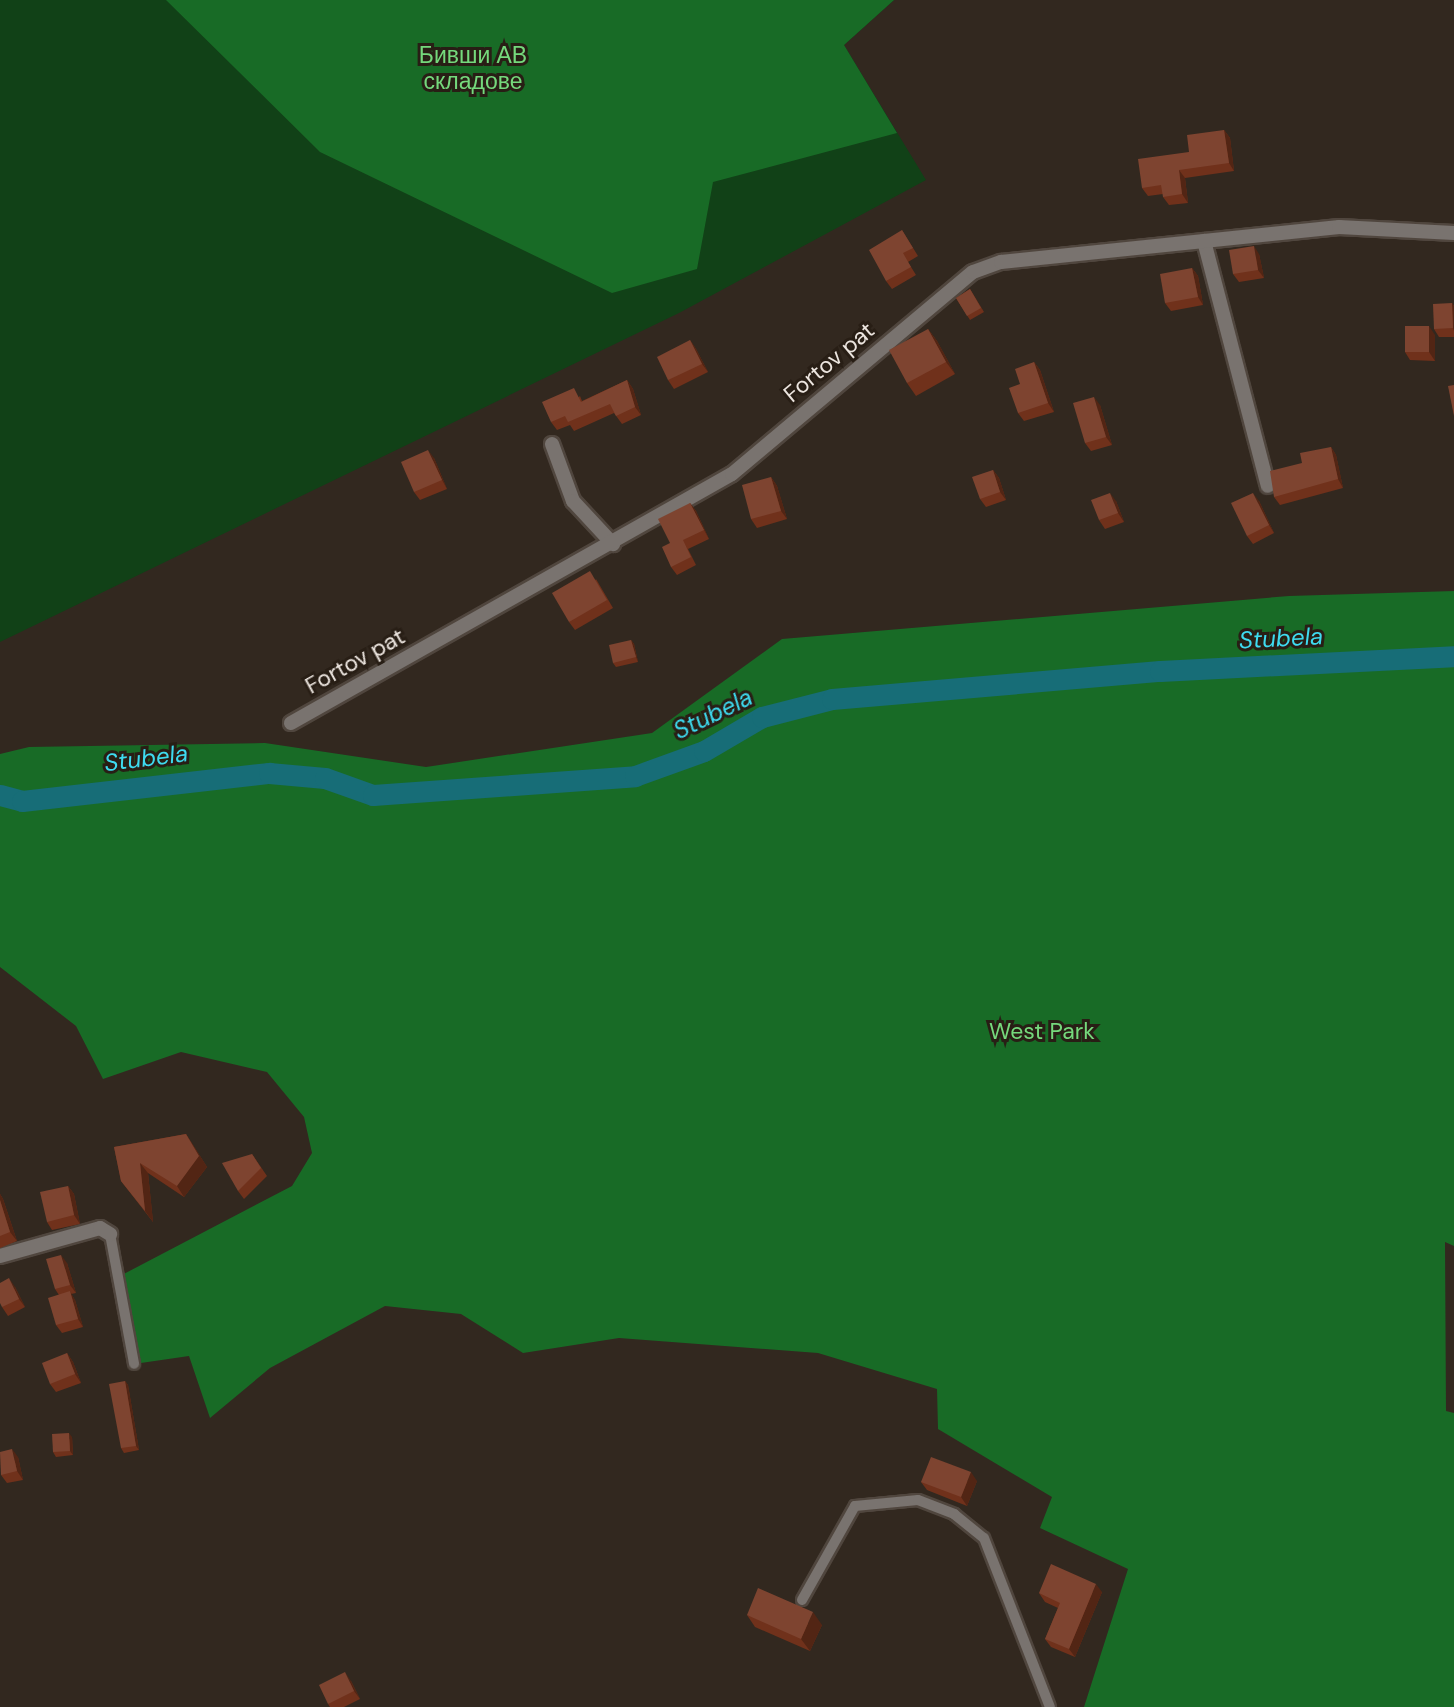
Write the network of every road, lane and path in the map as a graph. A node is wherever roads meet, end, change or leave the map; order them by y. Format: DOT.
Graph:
graph roads {
  1 [pos="1454,233"];
  2 [pos="1204,241"];
  3 [pos="552,444"];
  4 [pos="1268,486"];
  5 [pos="613,544"];
  6 [pos="291,723"];
  7 [pos="110,1234"];
  8 [pos="0,1256"];
  9 [pos="134,1364"];
  10 [pos="802,1600"];
  11 [pos="1050,1707"];
  1 -- 2 [label="street, Fortov pat"];
  2 -- 4 [label="street"];
  2 -- 5 [label="street, Fortov pat"];
  3 -- 5 [label="street"];
  5 -- 6 [label="street, Fortov pat"];
  7 -- 8 [label="street"];
  7 -- 9 [label="lane"];
  10 -- 11 [label="lane"];
}
